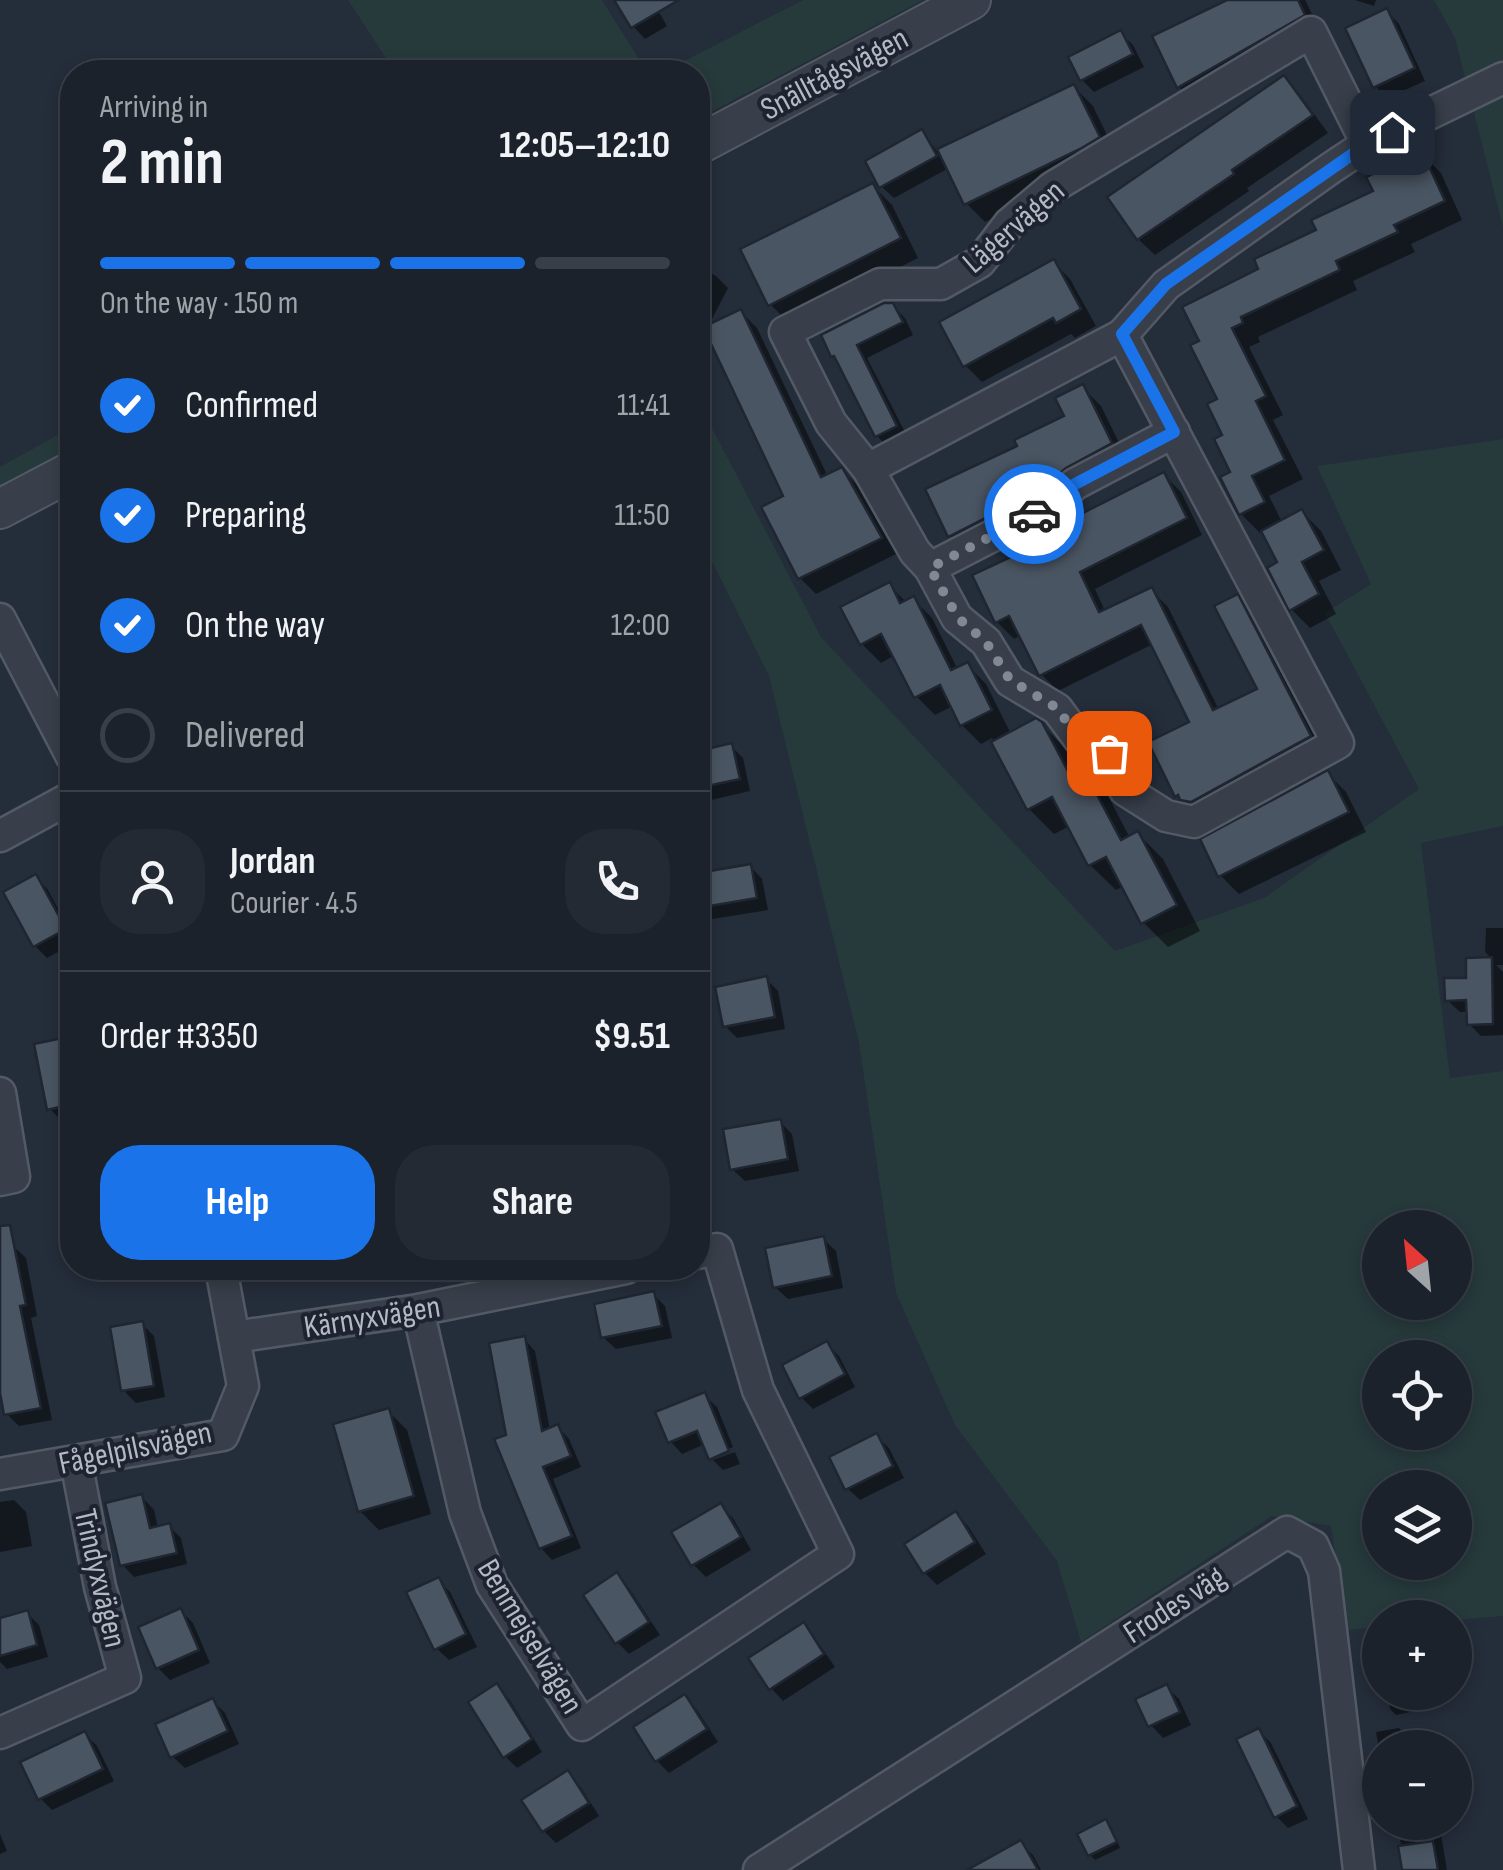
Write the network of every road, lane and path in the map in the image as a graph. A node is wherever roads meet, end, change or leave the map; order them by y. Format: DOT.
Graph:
graph roads {
  1 [pos="971,0"];
  2 [pos="1503,78"];
  3 [pos="710,139"];
  4 [pos="1367,144"];
  5 [pos="1122,334"];
  6 [pos="1174,432"];
  7 [pos="868,469"];
  8 [pos="60,477"];
  9 [pos="0,509"];
  10 [pos="930,568"];
  11 [pos="0,619"];
  12 [pos="60,733"];
  13 [pos="60,804"];
  14 [pos="0,836"];
  15 [pos="0,1094"];
  16 [pos="0,1180"];
  17 [pos="710,1250"];
  18 [pos="223,1280"];
  19 [pos="567,1280"];
  20 [pos="418,1310"];
  21 [pos="234,1338"];
  22 [pos="76,1461"];
  23 [pos="0,1474"];
  24 [pos="0,1733"];
  25 [pos="760,1870"];
  26 [pos="1360,1870"];
  1 -- 3 [label="street, Snälltågsvägen"];
  2 -- 4 [label="street"];
  4 -- 5 [label="street"];
  4 -- 7 [label="street, Lägervägen"];
  5 -- 6 [label="street, Lägervägen"];
  5 -- 7 [label="street"];
  6 -- 10 [label="street"];
  6 -- 10 [label="street, Lägervägen"];
  7 -- 10 [label="street, Lägervägen"];
  8 -- 9 [label="street"];
  11 -- 12 [label="street"];
  13 -- 14 [label="street"];
  15 -- 16 [label="street"];
  17 -- 20 [label="street, Benmejselvägen"];
  18 -- 21 [label="street, Fågelpilsvägen"];
  19 -- 20 [label="street, Kärnyxvägen"];
  20 -- 21 [label="street, Kärnyxvägen"];
  21 -- 22 [label="street, Fågelpilsvägen"];
  22 -- 23 [label="street, Fågelpilsvägen"];
  22 -- 24 [label="street, Trindyxvägen"];
  25 -- 26 [label="street, Frodes väg"];
}
